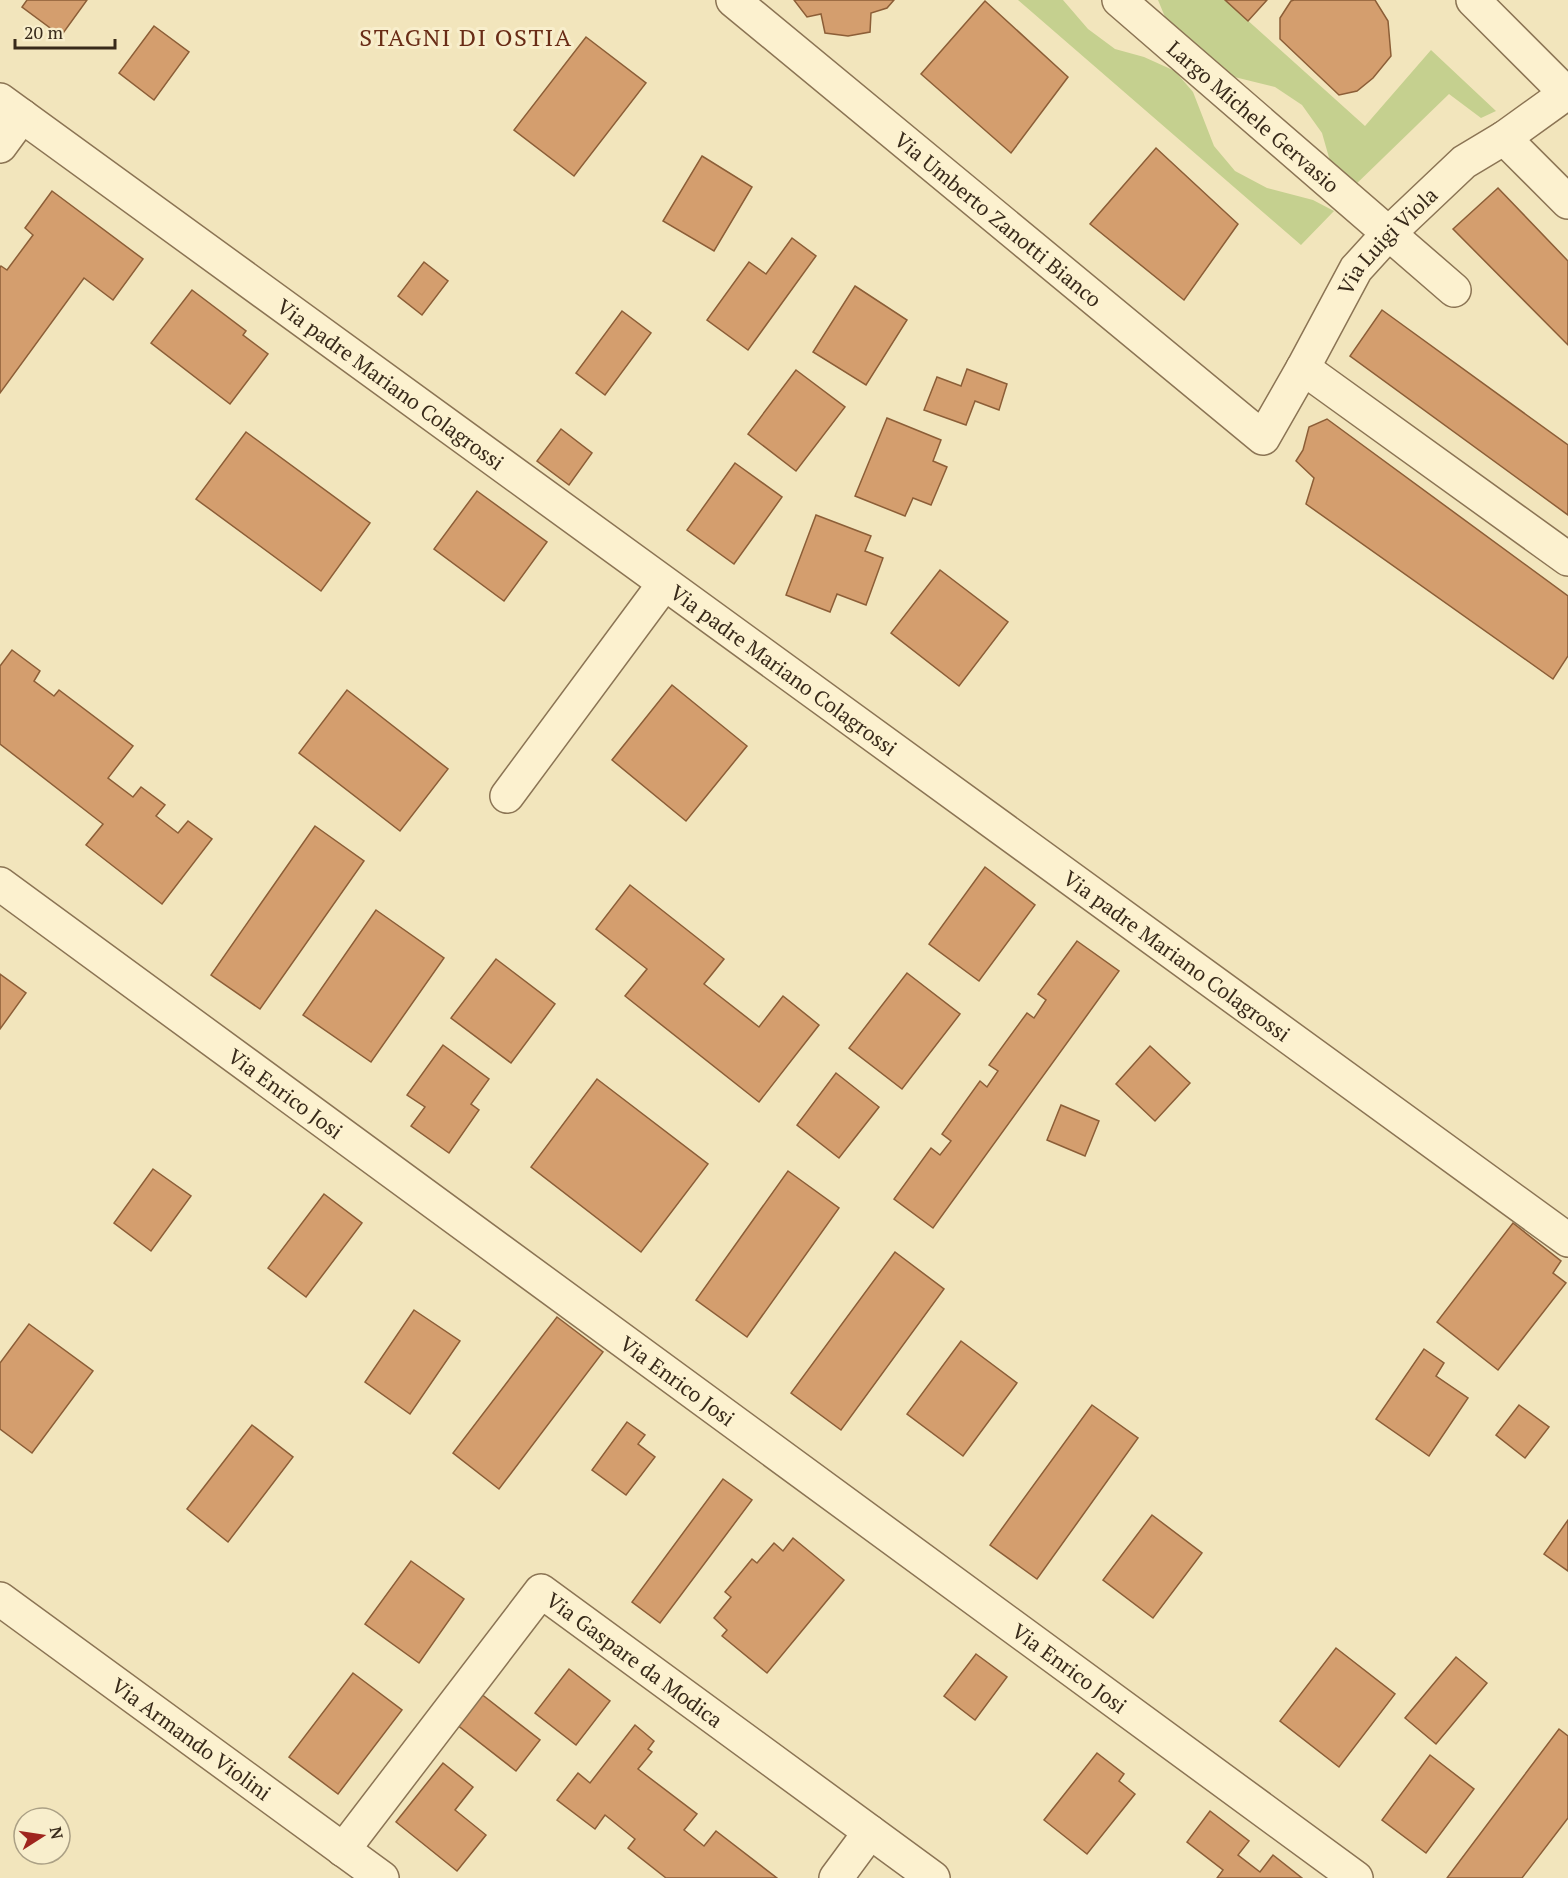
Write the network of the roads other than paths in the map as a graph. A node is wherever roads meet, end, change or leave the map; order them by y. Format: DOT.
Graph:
graph roads {
  1 [pos="733,0"];
  2 [pos="1119,0"];
  3 [pos="1473,0"];
  4 [pos="1567,93"];
  5 [pos="11,108"];
  6 [pos="1504,138"];
  7 [pos="0,146"];
  8 [pos="1568,202"];
  9 [pos="1388,234"];
  10 [pos="1454,290"];
  11 [pos="1303,368"];
  12 [pos="1263,438"];
  13 [pos="1568,559"];
  14 [pos="664,584"];
  15 [pos="507,796"];
  16 [pos="0,884"];
  17 [pos="1568,1240"];
  18 [pos="0,1599"];
  19 [pos="870,1832"];
  20 [pos="343,1850"];
  21 [pos="382,1878"];
  22 [pos="836,1878"];
  23 [pos="933,1878"];
  24 [pos="1356,1878"];
  1 -- 12 [label="street, Via Umberto Zanotti Bianco"];
  2 -- 9 [label="street, Largo Michele Gervasio"];
  3 -- 4 [label="street"];
  4 -- 6 [label="street, Via Luigi Viola"];
  5 -- 7 [label="street"];
  5 -- 14 [label="street, Via padre Mariano Colagrossi"];
  6 -- 8 [label="street"];
  6 -- 9 [label="street, Via Luigi Viola"];
  9 -- 10 [label="street, Largo Michele Gervasio"];
  9 -- 11 [label="street, Via Luigi Viola"];
  11 -- 12 [label="street, Via Luigi Viola"];
  11 -- 13 [label="street"];
  14 -- 15 [label="street"];
  14 -- 17 [label="street, Via padre Mariano Colagrossi"];
  16 -- 24 [label="street, Via Enrico Josi"];
  18 -- 20 [label="street, Via Armando Violini"];
  19 -- 20 [label="street, Via Gaspare da Modica"];
  19 -- 22 [label="street"];
  19 -- 23 [label="street, Via Gaspare da Modica"];
  20 -- 21 [label="street, Via Armando Violini"];
}
